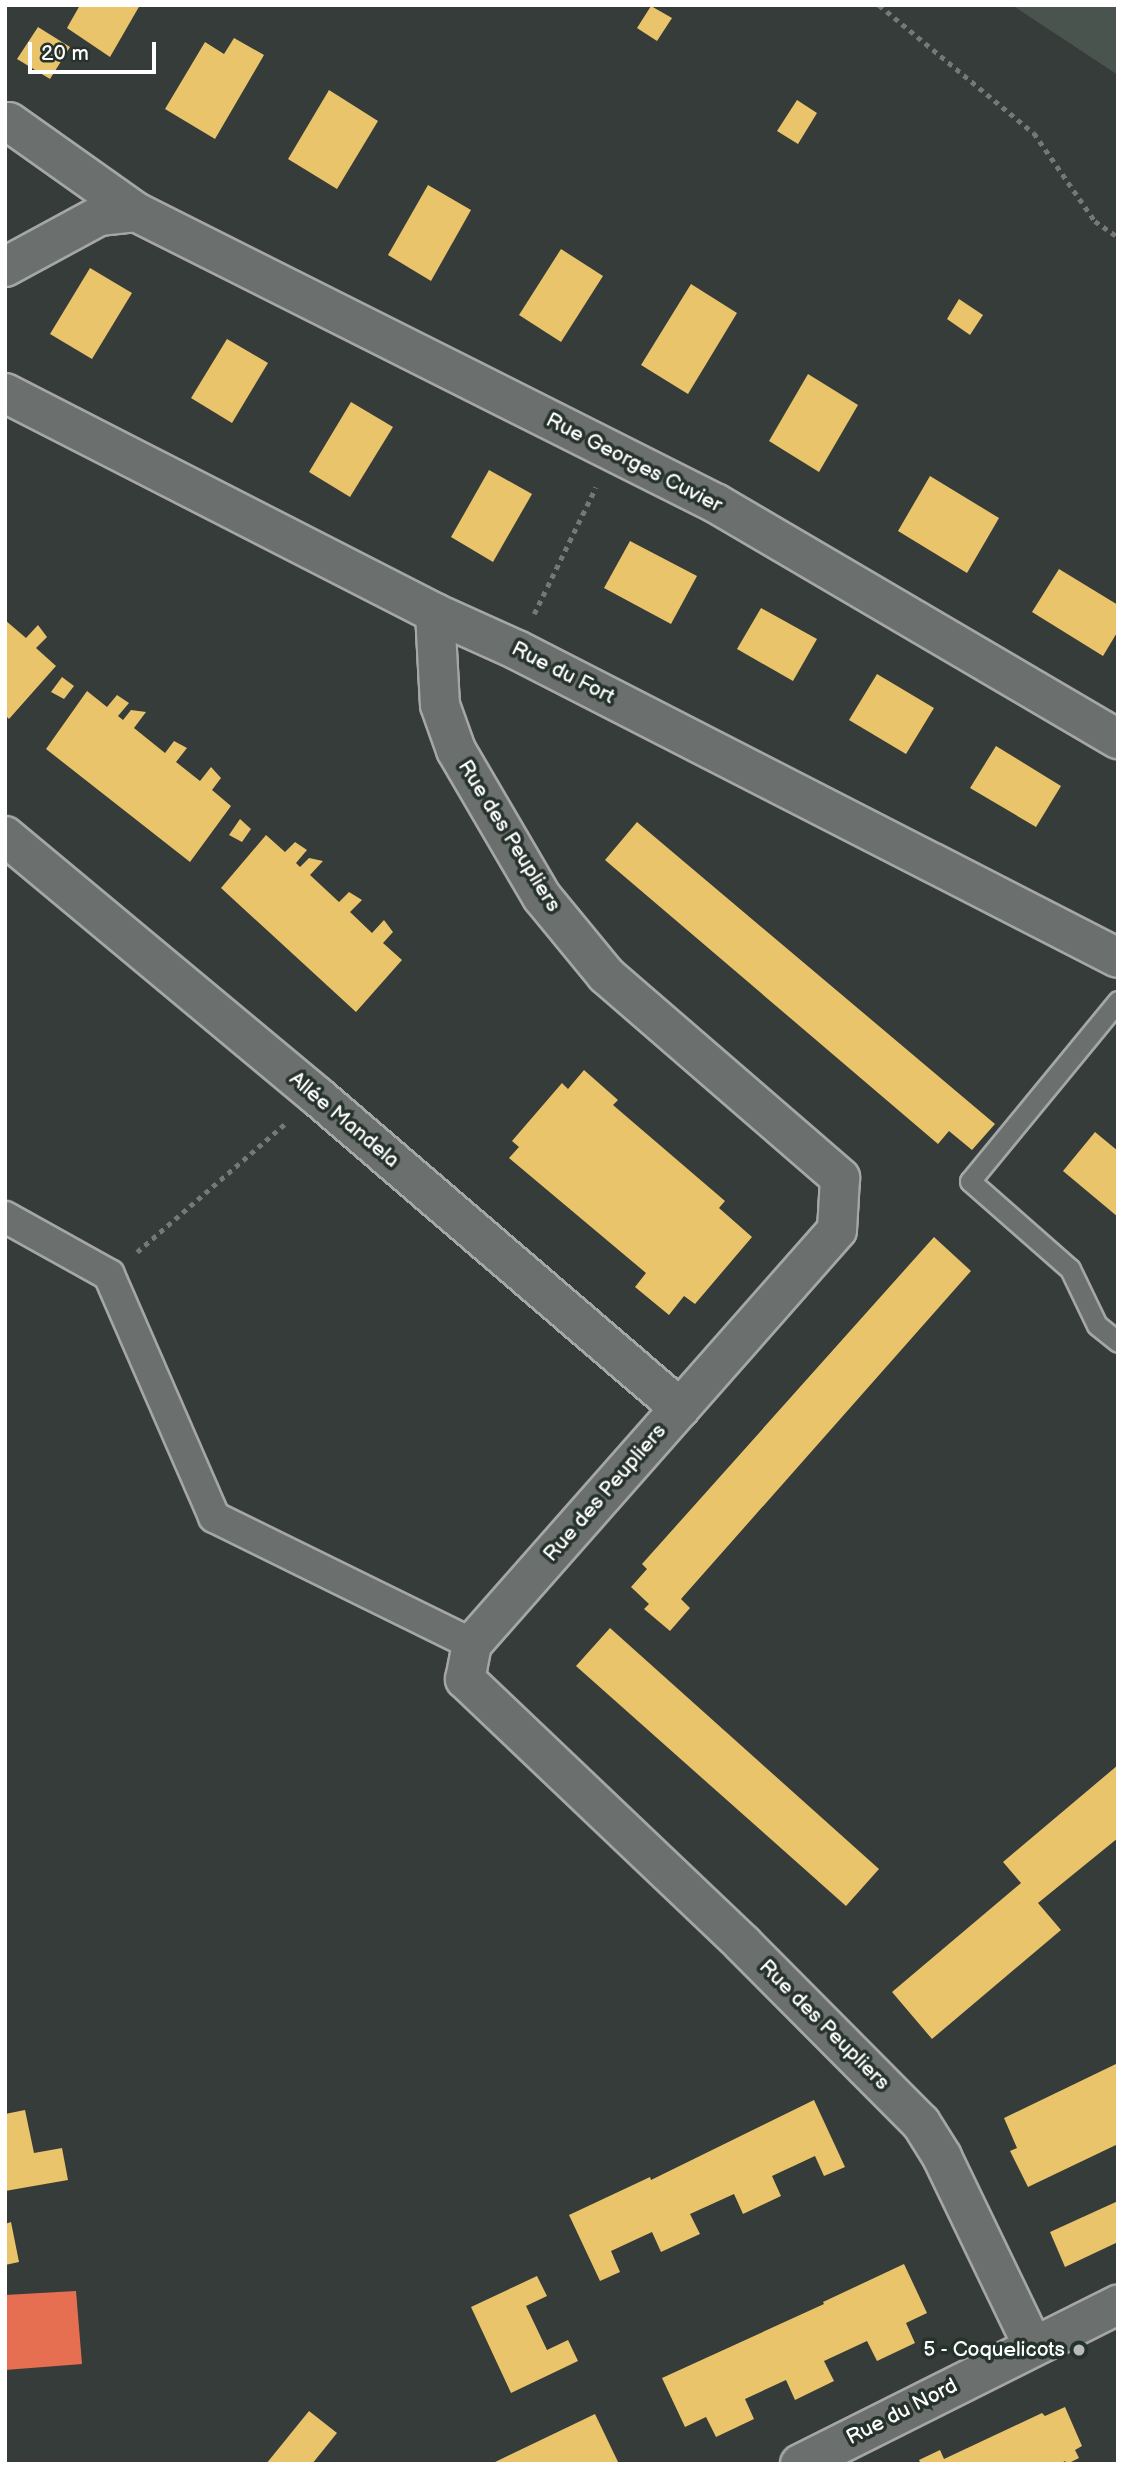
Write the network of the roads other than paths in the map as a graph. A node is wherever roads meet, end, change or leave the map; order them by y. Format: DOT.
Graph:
graph roads {
  1 [pos="9,122"];
  2 [pos="135,212"];
  3 [pos="5,267"];
  4 [pos="5,393"];
  5 [pos="435,613"];
  6 [pos="1118,739"];
  7 [pos="5,836"];
  8 [pos="1118,958"];
  9 [pos="1118,1001"];
  10 [pos="5,1217"];
  11 [pos="1118,1342"];
  12 [pos="680,1408"];
  13 [pos="472,1644"];
  14 [pos="1118,2305"];
  15 [pos="1033,2346"];
  16 [pos="800,2464"];
  1 -- 2 [label="street, Rue Georges Cuvier"];
  2 -- 3 [label="street"];
  2 -- 6 [label="street, Rue Georges Cuvier"];
  4 -- 5 [label="street, Rue du Fort"];
  5 -- 8 [label="street, Rue du Fort"];
  5 -- 12 [label="street, Rue des Peupliers"];
  7 -- 12 [label="street, Allée Mandela"];
  9 -- 11 [label="lane"];
  10 -- 13 [label="street"];
  12 -- 13 [label="street, Rue des Peupliers"];
  13 -- 15 [label="street, Rue des Peupliers"];
  14 -- 15 [label="street, Rue du Nord"];
  15 -- 16 [label="street, Rue du Nord"];
}
